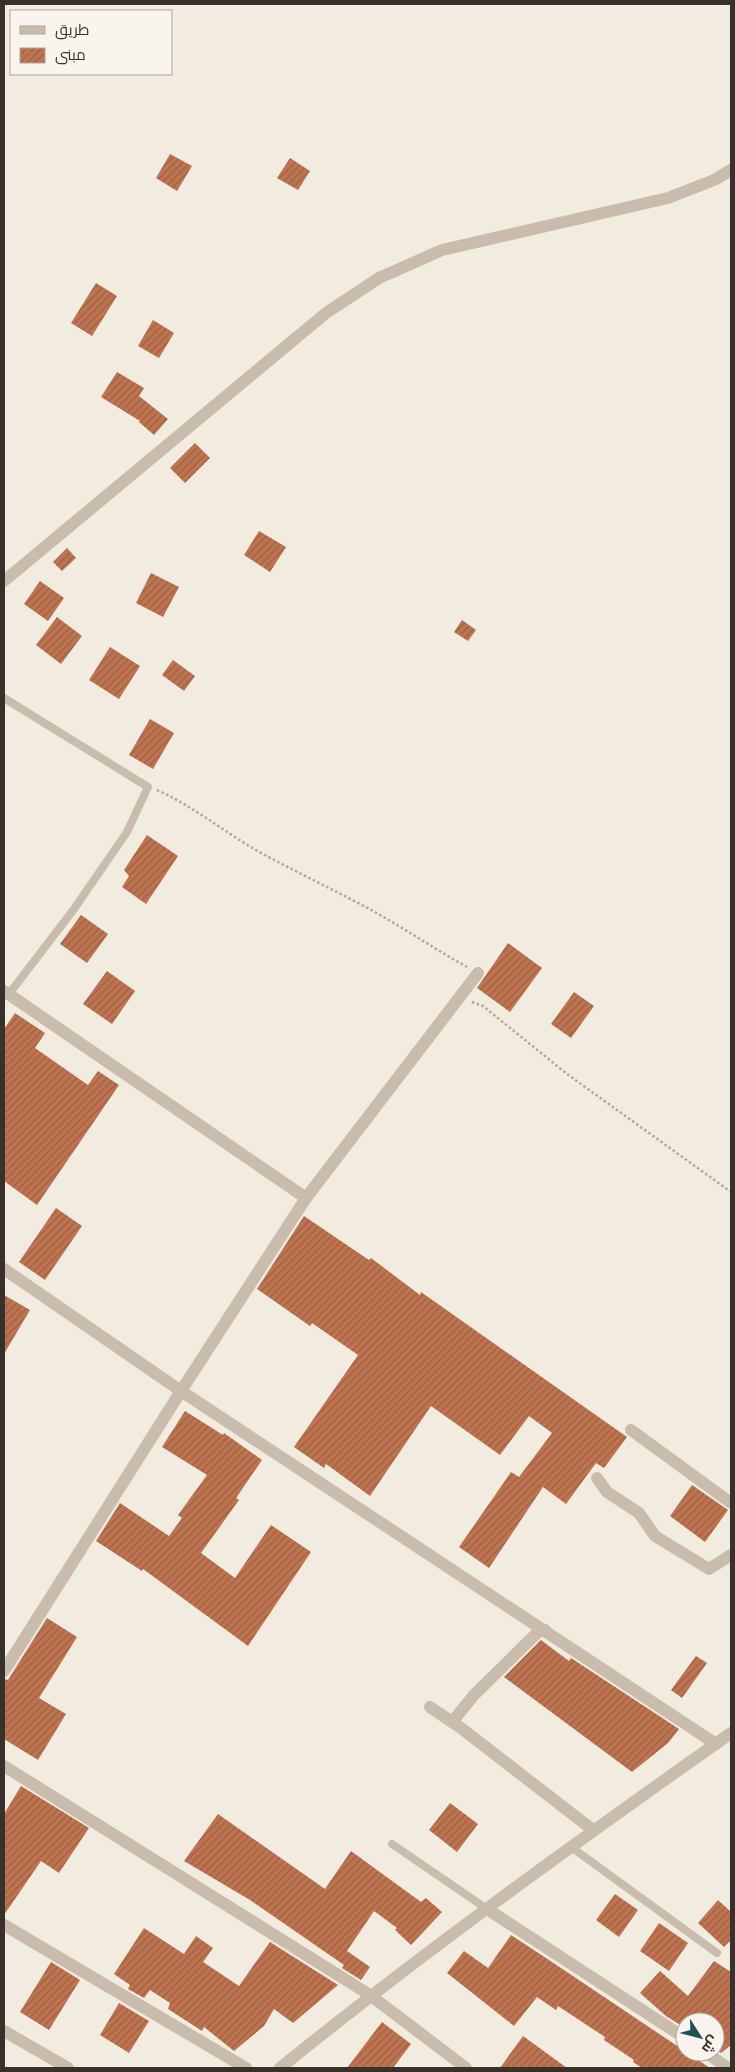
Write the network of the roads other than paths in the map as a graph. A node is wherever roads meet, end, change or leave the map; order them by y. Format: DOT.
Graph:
graph roads {
  1 [pos="731,170"];
  2 [pos="4,581"];
  3 [pos="4,698"];
  4 [pos="478,973"];
  5 [pos="5,996"];
  6 [pos="306,1198"];
  7 [pos="4,1269"];
  8 [pos="180,1390"];
  9 [pos="631,1430"];
  10 [pos="597,1478"];
  11 [pos="731,1503"];
  12 [pos="731,1555"];
  13 [pos="545,1630"];
  14 [pos="4,1671"];
  15 [pos="430,1707"];
  16 [pos="452,1722"];
  17 [pos="731,1733"];
  18 [pos="716,1744"];
  19 [pos="4,1766"];
  20 [pos="593,1830"];
  21 [pos="392,1844"];
  22 [pos="571,1847"];
  23 [pos="486,1909"];
  24 [pos="4,1926"];
  25 [pos="717,1953"];
  26 [pos="370,1995"];
  27 [pos="4,2031"];
  28 [pos="675,2032"];
  29 [pos="68,2068"];
  30 [pos="246,2068"];
  31 [pos="280,2068"];
  32 [pos="466,2068"];
  1 -- 2 [label="street"];
  3 -- 5 [label="lane"];
  4 -- 6 [label="street"];
  5 -- 6 [label="street"];
  6 -- 8 [label="street"];
  7 -- 8 [label="street"];
  8 -- 13 [label="street"];
  8 -- 14 [label="street"];
  9 -- 11 [label="street"];
  10 -- 12 [label="street"];
  13 -- 16 [label="street"];
  13 -- 18 [label="street"];
  15 -- 16 [label="street"];
  16 -- 20 [label="street"];
  17 -- 18 [label="street"];
  18 -- 20 [label="street"];
  19 -- 26 [label="street"];
  20 -- 22 [label="street"];
  21 -- 23 [label="lane"];
  22 -- 23 [label="street"];
  22 -- 25 [label="lane"];
  23 -- 26 [label="street"];
  23 -- 28 [label="street"];
  24 -- 30 [label="street"];
  26 -- 31 [label="street"];
  26 -- 32 [label="street"];
  27 -- 29 [label="street"];
}
